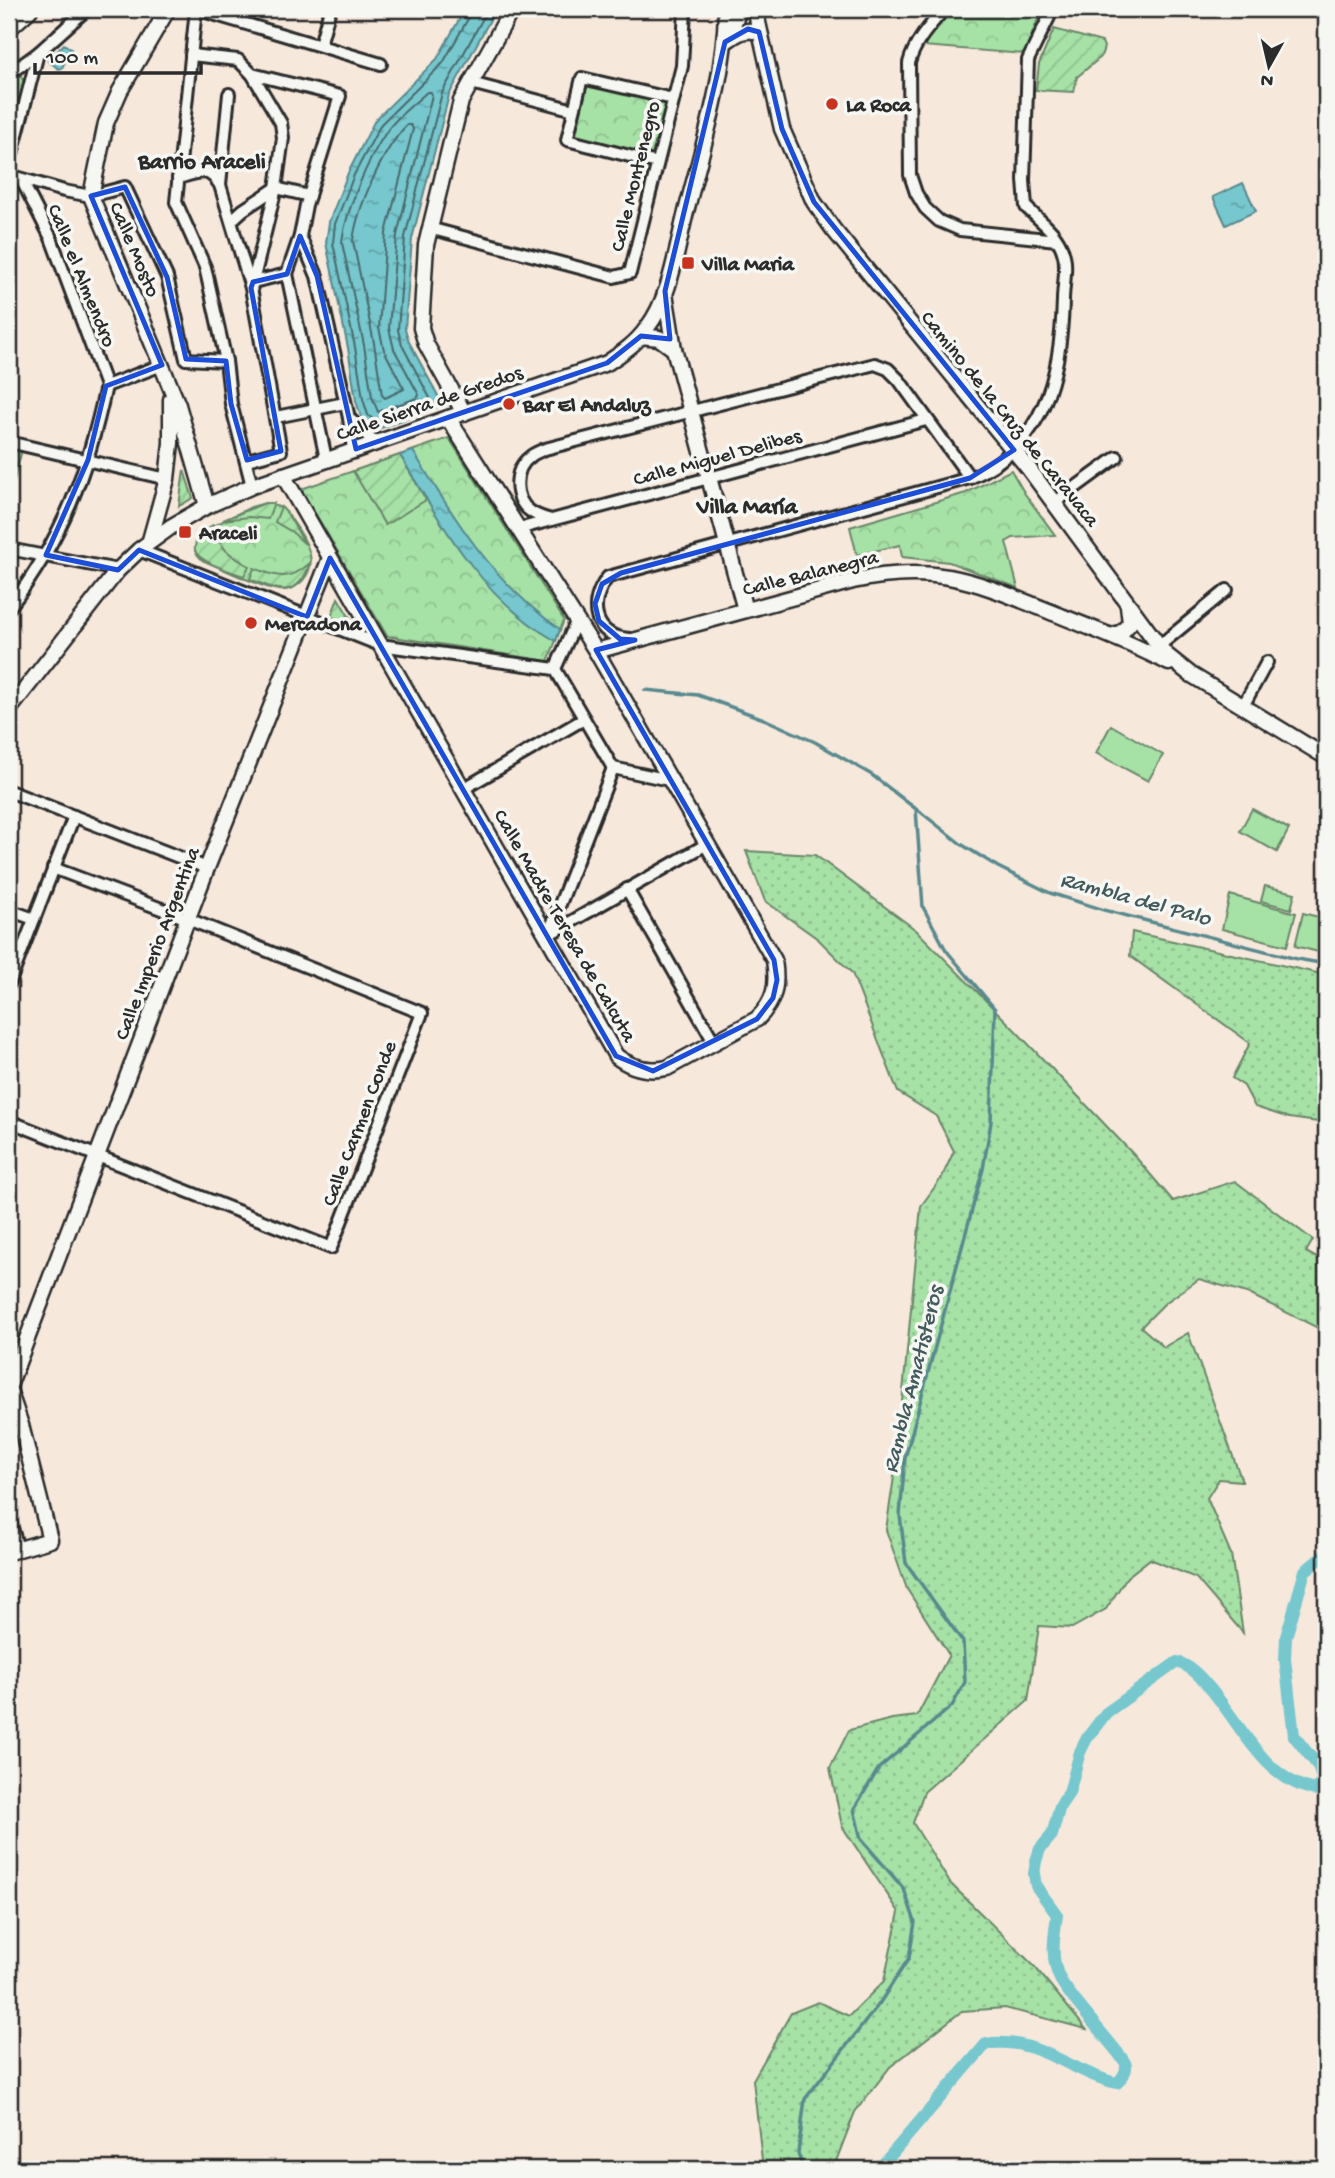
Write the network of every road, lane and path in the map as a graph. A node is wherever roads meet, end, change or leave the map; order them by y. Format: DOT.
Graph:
graph roads {
  1 [pos="28,9"];
  2 [pos="87,9"];
  3 [pos="168,9"];
  4 [pos="196,9"];
  5 [pos="330,9"];
  6 [pos="512,9"];
  7 [pos="685,9"];
  8 [pos="944,9"];
  9 [pos="1054,9"];
  10 [pos="745,14"];
  11 [pos="9,26"];
  12 [pos="725,42"];
  13 [pos="320,44"];
  14 [pos="38,53"];
  15 [pos="191,55"];
  16 [pos="381,64"];
  17 [pos="9,74"];
  18 [pos="252,74"];
  19 [pos="471,83"];
  20 [pos="229,94"];
  21 [pos="673,99"];
  22 [pos="574,110"];
  23 [pos="657,163"];
  24 [pos="9,166"];
  25 [pos="9,175"];
  26 [pos="178,178"];
  27 [pos="21,179"];
  28 [pos="220,185"];
  29 [pos="276,188"];
  30 [pos="91,196"];
  31 [pos="309,196"];
  32 [pos="232,220"];
  33 [pos="429,228"];
  34 [pos="300,236"];
  35 [pos="1057,240"];
  36 [pos="287,274"];
  37 [pos="252,285"];
  38 [pos="665,291"];
  39 [pos="653,317"];
  40 [pos="641,335"];
  41 [pos="659,338"];
  42 [pos="674,349"];
  43 [pos="226,361"];
  44 [pos="162,365"];
  45 [pos="106,386"];
  46 [pos="171,390"];
  47 [pos="345,403"];
  48 [pos="316,409"];
  49 [pos="464,413"];
  50 [pos="691,413"];
  51 [pos="276,417"];
  52 [pos="349,418"];
  53 [pos="447,418"];
  54 [pos="926,420"];
  55 [pos="9,442"];
  56 [pos="375,443"];
  57 [pos="353,450"];
  58 [pos="1014,450"];
  59 [pos="1117,457"];
  60 [pos="326,459"];
  61 [pos="88,460"];
  62 [pos="247,460"];
  63 [pos="283,475"];
  64 [pos="709,477"];
  65 [pos="970,478"];
  66 [pos="167,479"];
  67 [pos="252,486"];
  68 [pos="1054,503"];
  69 [pos="207,506"];
  70 [pos="551,520"];
  71 [pos="519,529"];
  72 [pos="145,545"];
  73 [pos="727,545"];
  74 [pos="9,549"];
  75 [pos="46,555"];
  76 [pos="330,558"];
  77 [pos="118,570"];
  78 [pos="1227,590"];
  79 [pos="1121,592"];
  80 [pos="9,608"];
  81 [pos="745,610"];
  82 [pos="307,617"];
  83 [pos="577,620"];
  84 [pos="1111,636"];
  85 [pos="635,640"];
  86 [pos="380,645"];
  87 [pos="1158,646"];
  88 [pos="596,651"];
  89 [pos="1267,662"];
  90 [pos="555,669"];
  91 [pos="1190,674"];
  92 [pos="1243,706"];
  93 [pos="9,710"];
  94 [pos="584,719"];
  95 [pos="1326,757"];
  96 [pos="612,768"];
  97 [pos="670,780"];
  98 [pos="463,789"];
  99 [pos="9,792"];
  100 [pos="74,816"];
  101 [pos="707,844"];
  102 [pos="207,868"];
  103 [pos="53,869"];
  104 [pos="627,889"];
  105 [pos="9,909"];
  106 [pos="34,919"];
  107 [pos="188,919"];
  108 [pos="548,935"];
  109 [pos="9,984"];
  110 [pos="714,1042"];
  111 [pos="9,1121"];
  112 [pos="98,1155"];
  113 [pos="16,1345"];
  114 [pos="9,1388"];
  115 [pos="15,1426"];
  116 [pos="9,1517"];
  117 [pos="14,1550"];
  1 -- 11 [label="main road"];
  2 -- 14 [label="street"];
  3 -- 30 [label="street, Calle Mosto"];
  4 -- 13 [label="street"];
  4 -- 15 [label="street"];
  5 -- 13 [label="street"];
  6 -- 19 [label="street"];
  7 -- 21 [label="street, Calle Montenegro"];
  8 -- 35 [label="street"];
  9 -- 35 [label="street"];
  10 -- 12 [label="street, Calle Sierra de Gredos"];
  10 -- 12 [label="street"];
  10 -- 58 [label="street, Camino de la Cruz de Caravaca"];
  12 -- 38 [label="street, Calle Sierra de Gredos"];
  13 -- 16 [label="street"];
  14 -- 17 [label="street"];
  14 -- 24 [label="street"];
  15 -- 18 [label="street"];
  15 -- 26 [label="street"];
  18 -- 29 [label="street"];
  18 -- 31 [label="street"];
  19 -- 22 [label="street"];
  19 -- 33 [label="street"];
  20 -- 28 [label="street"];
  21 -- 22 [label="street"];
  21 -- 23 [label="street, Calle Montenegro"];
  22 -- 23 [label="street"];
  23 -- 33 [label="street, Calle Montenegro"];
  25 -- 27 [label="street"];
  26 -- 28 [label="street"];
  26 -- 43 [label="street"];
  27 -- 30 [label="street"];
  27 -- 45 [label="street, Calle el Almendro"];
  28 -- 32 [label="street"];
  29 -- 31 [label="street"];
  29 -- 32 [label="street"];
  29 -- 37 [label="street"];
  30 -- 43 [label="street"];
  30 -- 44 [label="street, Calle Mosto"];
  31 -- 34 [label="street"];
  32 -- 37 [label="street"];
  33 -- 49 [label="street"];
  34 -- 36 [label="street"];
  34 -- 47 [label="street"];
  35 -- 58 [label="street"];
  36 -- 37 [label="street"];
  36 -- 48 [label="street"];
  37 -- 51 [label="street"];
  38 -- 39 [label="street, Calle Sierra de Gredos"];
  38 -- 42 [label="street"];
  39 -- 40 [label="street, Calle Sierra de Gredos"];
  39 -- 41 [label="street"];
  40 -- 41 [label="street"];
  40 -- 49 [label="street, Calle Sierra de Gredos"];
  41 -- 42 [label="street"];
  42 -- 50 [label="street"];
  43 -- 62 [label="street"];
  44 -- 45 [label="street"];
  44 -- 46 [label="street, Calle Mosto"];
  45 -- 61 [label="street"];
  46 -- 66 [label="street, Calle Mosto"];
  46 -- 69 [label="street, Calle Mosto"];
  47 -- 48 [label="street"];
  47 -- 52 [label="street"];
  48 -- 51 [label="street"];
  48 -- 60 [label="street"];
  49 -- 53 [label="street, Calle Sierra de Gredos"];
  50 -- 54 [label="street"];
  50 -- 64 [label="street"];
  50 -- 70 [label="street"];
  51 -- 62 [label="street"];
  52 -- 56 [label="street"];
  52 -- 57 [label="street"];
  53 -- 56 [label="street, Calle Sierra de Gredos"];
  53 -- 71 [label="street, Calle Madre Teresa de Calcuta"];
  54 -- 64 [label="street, Calle Miguel Delibes"];
  54 -- 65 [label="street"];
  55 -- 61 [label="street"];
  56 -- 57 [label="street, Calle Sierra de Gredos"];
  57 -- 60 [label="street, Calle Sierra de Gredos"];
  58 -- 65 [label="street"];
  58 -- 68 [label="street, Camino de la Cruz de Caravaca"];
  59 -- 68 [label="street"];
  60 -- 63 [label="street, Calle Sierra de Gredos"];
  61 -- 66 [label="street"];
  61 -- 75 [label="street"];
  62 -- 67 [label="street"];
  63 -- 67 [label="street, Calle Sierra de Gredos"];
  63 -- 76 [label="street, Calle Madre Teresa de Calcuta"];
  64 -- 70 [label="street, Calle Miguel Delibes"];
  64 -- 73 [label="street"];
  65 -- 73 [label="street"];
  66 -- 72 [label="street, Calle Mosto"];
  67 -- 69 [label="street, Calle Sierra de Gredos"];
  68 -- 79 [label="street, Camino de la Cruz de Caravaca"];
  69 -- 72 [label="street, Calle Sierra de Gredos"];
  70 -- 71 [label="street, Calle Miguel Delibes"];
  71 -- 83 [label="street, Calle Madre Teresa de Calcuta"];
  72 -- 77 [label="street, Calle Sierra de Gredos"];
  72 -- 82 [label="street"];
  73 -- 81 [label="street"];
  73 -- 85 [label="street"];
  74 -- 75 [label="street"];
  75 -- 77 [label="street"];
  75 -- 80 [label="street"];
  76 -- 82 [label="street, Calle Imperio Argentina"];
  76 -- 86 [label="street, Calle Madre Teresa de Calcuta"];
  77 -- 93 [label="street, Calle Sierra de Gredos"];
  78 -- 87 [label="street"];
  79 -- 84 [label="street"];
  79 -- 87 [label="street, Camino de la Cruz de Caravaca"];
  81 -- 84 [label="street, Calle Balanegra"];
  81 -- 85 [label="street, Calle Balanegra"];
  82 -- 86 [label="street"];
  82 -- 102 [label="street, Calle Imperio Argentina"];
  83 -- 88 [label="street, Calle Madre Teresa de Calcuta"];
  83 -- 90 [label="street"];
  84 -- 91 [label="street, Calle Balanegra"];
  85 -- 88 [label="street, Calle Balanegra"];
  86 -- 90 [label="street"];
  86 -- 98 [label="street, Calle Madre Teresa de Calcuta"];
  87 -- 91 [label="street, Camino de la Cruz de Caravaca"];
  88 -- 97 [label="street, Calle Madre Teresa de Calcuta"];
  89 -- 92 [label="street"];
  90 -- 94 [label="street"];
  91 -- 92 [label="street, Camino de la Cruz de Caravaca"];
  92 -- 95 [label="street, Camino de la Cruz de Caravaca"];
  94 -- 96 [label="street"];
  94 -- 98 [label="street"];
  96 -- 97 [label="street"];
  96 -- 108 [label="street"];
  97 -- 101 [label="street, Calle Madre Teresa de Calcuta"];
  98 -- 108 [label="street, Calle Madre Teresa de Calcuta"];
  99 -- 100 [label="street"];
  100 -- 102 [label="street"];
  100 -- 103 [label="street"];
  101 -- 104 [label="street"];
  101 -- 110 [label="street, Calle Madre Teresa de Calcuta"];
  102 -- 107 [label="street, Calle Imperio Argentina"];
  103 -- 106 [label="street"];
  103 -- 107 [label="street"];
  104 -- 108 [label="street"];
  104 -- 110 [label="street"];
  105 -- 106 [label="street"];
  106 -- 109 [label="street"];
  107 -- 112 [label="street, Calle Imperio Argentina"];
  107 -- 112 [label="street, Calle Carmen Conde"];
  108 -- 110 [label="street, Calle Madre Teresa de Calcuta"];
  111 -- 112 [label="street"];
  112 -- 113 [label="street, Calle Imperio Argentina"];
  113 -- 114 [label="street, Calle Imperio Argentina"];
  114 -- 115 [label="street"];
  115 -- 117 [label="street"];
  116 -- 117 [label="street"];
}
